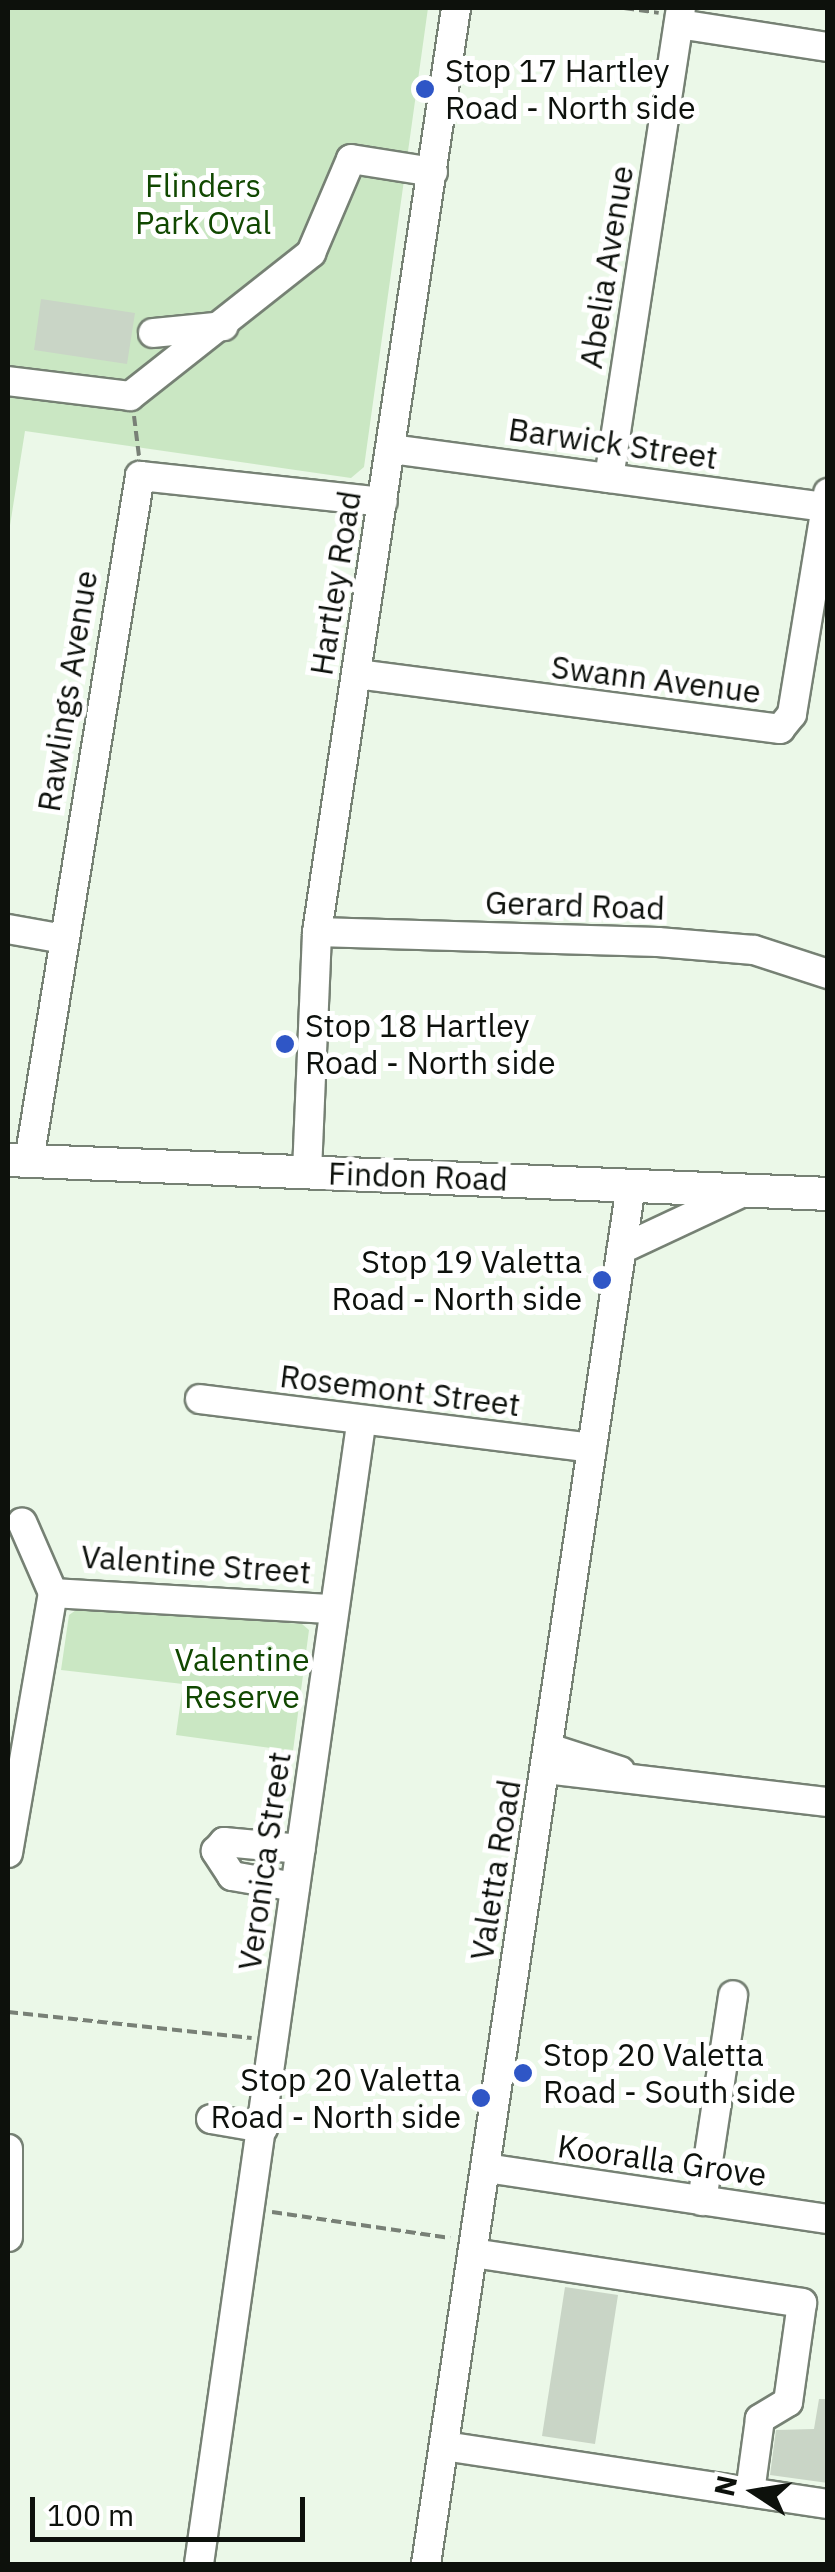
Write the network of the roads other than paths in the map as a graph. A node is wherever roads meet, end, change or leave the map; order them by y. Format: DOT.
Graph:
graph roads {
  1 [pos="456,8"];
  2 [pos="680,16"];
  3 [pos="828,47"];
  4 [pos="433,172"];
  5 [pos="224,326"];
  6 [pos="153,332"];
  7 [pos="8,381"];
  8 [pos="391,449"];
  9 [pos="609,478"];
  10 [pos="826,500"];
  11 [pos="383,502"];
  12 [pos="357,674"];
  13 [pos="8,929"];
  14 [pos="316,932"];
  15 [pos="64,938"];
  16 [pos="828,974"];
  17 [pos="18,1161"];
  18 [pos="307,1172"];
  19 [pos="630,1185"];
  20 [pos="748,1191"];
  21 [pos="828,1194"];
  22 [pos="622,1249"];
  23 [pos="200,1399"];
  24 [pos="361,1424"];
  25 [pos="592,1448"];
  26 [pos="22,1522"];
  27 [pos="54,1593"];
  28 [pos="334,1610"];
  29 [pos="548,1759"];
  30 [pos="828,1802"];
  31 [pos="301,1849"];
  32 [pos="8,1854"];
  33 [pos="295,1887"];
  34 [pos="732,1995"];
  35 [pos="212,2119"];
  36 [pos="263,2128"];
  37 [pos="8,2149"];
  38 [pos="486,2168"];
  39 [pos="702,2201"];
  40 [pos="828,2220"];
  41 [pos="8,2237"];
  42 [pos="474,2247"];
  43 [pos="444,2446"];
  44 [pos="750,2492"];
  45 [pos="828,2504"];
  46 [pos="199,2564"];
  47 [pos="426,2564"];
  1 -- 4 [label="street, Hartley Road"];
  2 -- 3 [label="street"];
  2 -- 9 [label="street, Abelia Avenue"];
  4 -- 5 [label="street"];
  4 -- 8 [label="street, Hartley Road"];
  5 -- 6 [label="street"];
  5 -- 7 [label="street"];
  8 -- 9 [label="street, Barwick Street"];
  8 -- 11 [label="street, Hartley Road"];
  9 -- 10 [label="street, Barwick Street"];
  10 -- 12 [label="street, Swann Avenue"];
  11 -- 12 [label="street, Hartley Road"];
  11 -- 15 [label="street, Rawlings Avenue"];
  12 -- 14 [label="street, Hartley Road"];
  13 -- 15 [label="street"];
  14 -- 16 [label="street, Gerard Road"];
  14 -- 18 [label="street, Hartley Road"];
  15 -- 17 [label="street, Rawlings Avenue"];
  17 -- 18 [label="main road, Findon Road"];
  18 -- 19 [label="main road, Findon Road"];
  19 -- 20 [label="main road, Findon Road"];
  19 -- 22 [label="street, Valetta Road"];
  20 -- 21 [label="main road, Findon Road"];
  20 -- 22 [label="street"];
  22 -- 25 [label="street, Valetta Road"];
  23 -- 24 [label="street, Rosemont Street"];
  24 -- 25 [label="street, Rosemont Street"];
  24 -- 28 [label="street, Veronica Street"];
  25 -- 29 [label="street, Valetta Road"];
  26 -- 27 [label="street"];
  27 -- 28 [label="street, Valentine Street"];
  27 -- 32 [label="street"];
  28 -- 31 [label="street, Veronica Street"];
  29 -- 30 [label="street"];
  29 -- 38 [label="street, Valetta Road"];
  31 -- 33 [label="street, Veronica Street"];
  31 -- 33 [label="street"];
  33 -- 36 [label="street, Veronica Street"];
  34 -- 39 [label="street"];
  35 -- 36 [label="street"];
  36 -- 46 [label="street, Veronica Street"];
  37 -- 41 [label="street"];
  38 -- 39 [label="street, Kooralla Grove"];
  38 -- 42 [label="street, Valetta Road"];
  39 -- 40 [label="street, Kooralla Grove"];
  42 -- 43 [label="street, Valetta Road"];
  42 -- 44 [label="street"];
  43 -- 44 [label="street"];
  43 -- 47 [label="street, Valetta Road"];
  44 -- 45 [label="street"];
}
